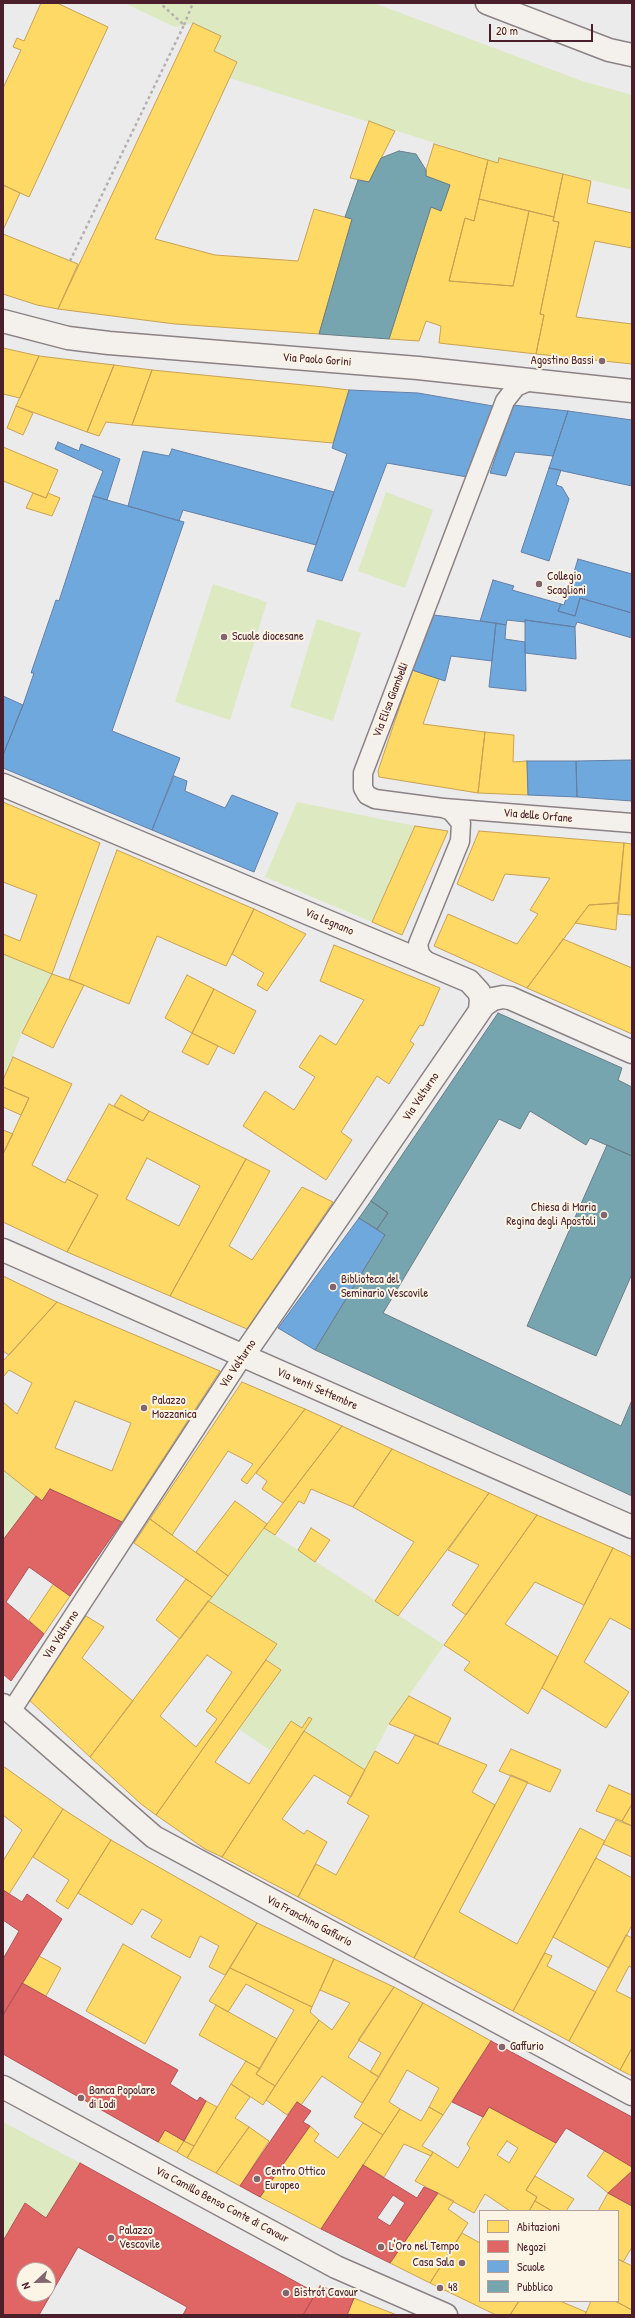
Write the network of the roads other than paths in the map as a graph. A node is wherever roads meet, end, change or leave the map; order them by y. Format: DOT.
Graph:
graph roads {
  1 [pos="487,3"];
  2 [pos="632,55"];
  3 [pos="3,321"];
  4 [pos="532,380"];
  5 [pos="632,391"];
  6 [pos="3,785"];
  7 [pos="443,808"];
  8 [pos="632,823"];
  9 [pos="428,963"];
  10 [pos="480,1010"];
  11 [pos="632,1052"];
  12 [pos="3,1250"];
  13 [pos="243,1356"];
  14 [pos="632,1527"];
  15 [pos="5,1714"];
  16 [pos="3,2087"];
  17 [pos="632,2094"];
  18 [pos="446,2315"];
  1 -- 2 [label="street"];
  3 -- 4 [label="street, Via Paolo Gorini"];
  4 -- 5 [label="street, Via Paolo Gorini"];
  4 -- 7 [label="lane, Via Elisa Giambelli"];
  6 -- 9 [label="street, Via Legnano"];
  7 -- 8 [label="lane, Via delle Orfane"];
  7 -- 9 [label="lane, Via Elisa Giambelli"];
  9 -- 10 [label="street, Via Legnano"];
  10 -- 11 [label="street"];
  10 -- 13 [label="street, Via Volturno"];
  12 -- 13 [label="street, Via venti Settembre"];
  13 -- 14 [label="street, Via venti Settembre"];
  13 -- 15 [label="lane, Via Volturno"];
  15 -- 17 [label="street, Via Franchino Gaffurio"];
  16 -- 18 [label="street, Via Camillo Benso Conte di Cavour"];
}
